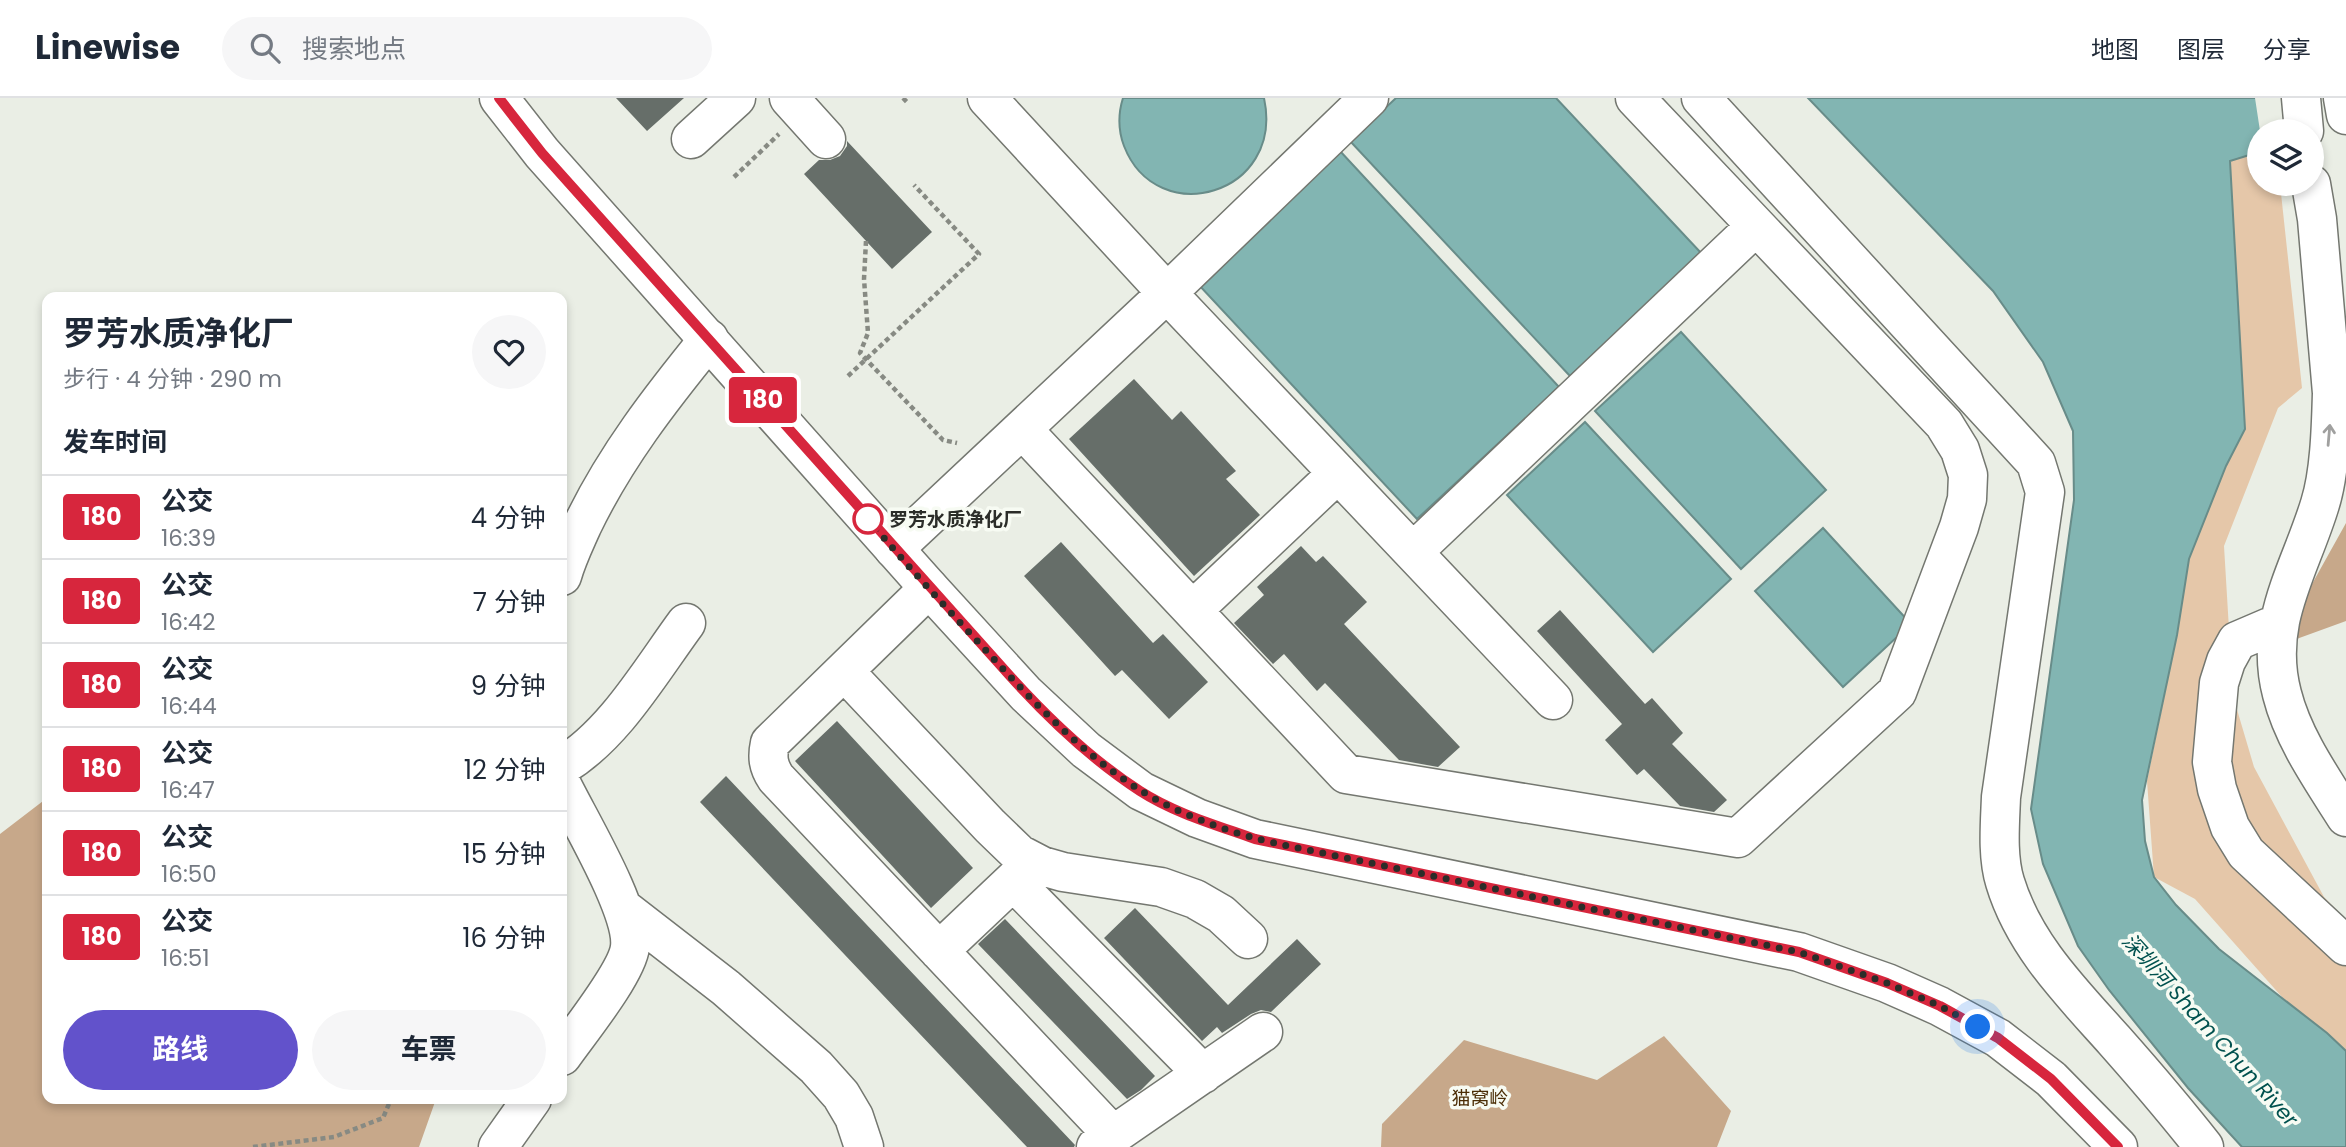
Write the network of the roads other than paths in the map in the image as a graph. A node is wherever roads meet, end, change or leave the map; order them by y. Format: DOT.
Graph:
graph roads {
  1 [pos="499,98"];
  2 [pos="736,98"];
  3 [pos="789,98"];
  4 [pos="987,98"];
  5 [pos="1369,98"];
  6 [pos="1635,98"];
  7 [pos="1701,98"];
  8 [pos="2301,98"];
  9 [pos="2343,98"];
  10 [pos="2346,115"];
  11 [pos="2303,119"];
  12 [pos="691,139"];
  13 [pos="825,139"];
  14 [pos="2313,196"];
  15 [pos="1756,226"];
  16 [pos="1167,293"];
  17 [pos="709,339"];
  18 [pos="1009,441"];
  19 [pos="2346,467"];
  20 [pos="1338,473"];
  21 [pos="2320,503"];
  22 [pos="894,549"];
  23 [pos="1413,552"];
  24 [pos="567,558"];
  25 [pos="929,588"];
  26 [pos="1193,610"];
  27 [pos="2279,623"];
  28 [pos="686,624"];
  29 [pos="844,671"];
  30 [pos="1553,700"];
  31 [pos="567,763"];
  32 [pos="567,795"];
  33 [pos="2346,817"];
  34 [pos="1024,871"];
  35 [pos="624,909"];
  36 [pos="1248,939"];
  37 [pos="2346,946"];
  38 [pos="939,951"];
  39 [pos="1264,1032"];
  40 [pos="567,1049"];
  41 [pos="1203,1074"];
  42 [pos="528,1104"];
  43 [pos="1104,1141"];
  44 [pos="498,1147"];
  45 [pos="864,1147"];
  46 [pos="2118,1147"];
  47 [pos="2204,1147"];
  1 -- 17 [label="main road"];
  2 -- 12 [label="main road"];
  3 -- 13 [label="main road"];
  4 -- 16 [label="main road"];
  5 -- 16 [label="main road"];
  6 -- 15 [label="main road"];
  7 -- 47 [label="main road"];
  8 -- 11 [label="main road"];
  9 -- 10 [label="main road"];
  21 -- 14 [label="main road, one-way"];
  15 -- 23 [label="main road"];
  15 -- 26 [label="main road"];
  16 -- 18 [label="main road"];
  16 -- 20 [label="main road"];
  17 -- 22 [label="main road"];
  17 -- 24 [label="main road"];
  18 -- 22 [label="main road"];
  18 -- 26 [label="main road"];
  19 -- 21 [label="main road"];
  20 -- 23 [label="main road"];
  20 -- 26 [label="main road"];
  21 -- 27 [label="main road"];
  22 -- 25 [label="main road"];
  23 -- 30 [label="main road"];
  25 -- 29 [label="main road"];
  25 -- 46 [label="main road"];
  27 -- 33 [label="main road"];
  27 -- 37 [label="main road"];
  28 -- 31 [label="main road"];
  29 -- 34 [label="main road"];
  29 -- 38 [label="main road"];
  32 -- 35 [label="main road"];
  34 -- 36 [label="main road"];
  34 -- 38 [label="main road"];
  34 -- 41 [label="main road"];
  35 -- 40 [label="main road"];
  35 -- 45 [label="main road"];
  38 -- 43 [label="main road"];
  39 -- 41 [label="main road"];
  41 -- 43 [label="main road"];
  42 -- 44 [label="main road"];
}
